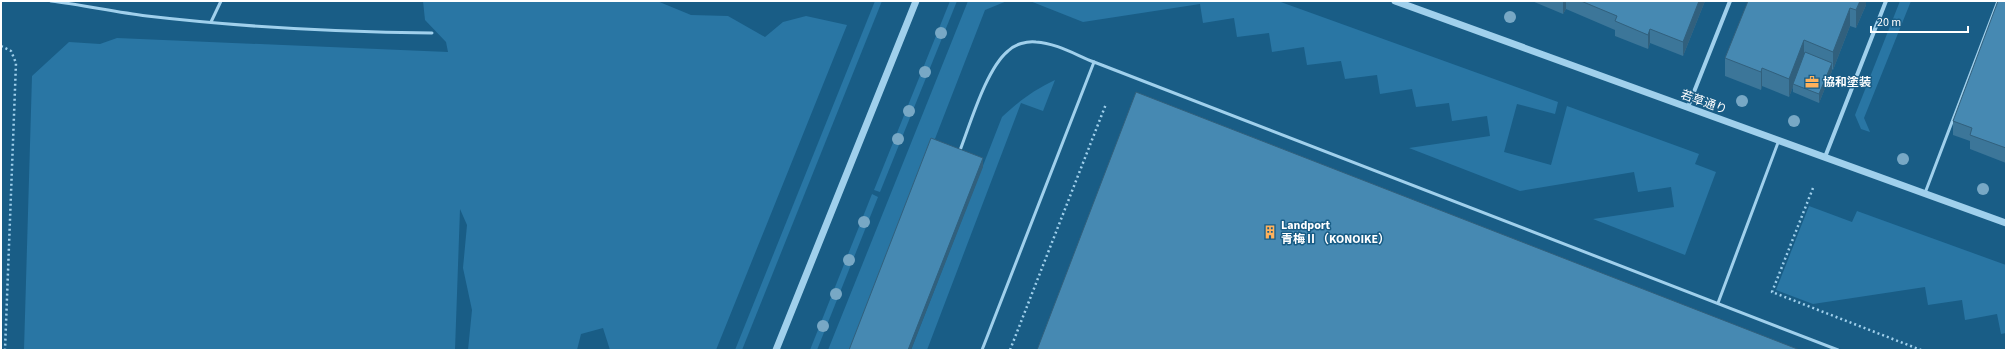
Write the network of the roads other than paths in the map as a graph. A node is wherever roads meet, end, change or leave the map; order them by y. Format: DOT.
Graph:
graph roads {
  1 [pos="51,1"];
  2 [pos="221,1"];
  3 [pos="916,1"];
  4 [pos="1395,1"];
  5 [pos="1730,1"];
  6 [pos="1886,1"];
  7 [pos="1998,1"];
  8 [pos="211,22"];
  9 [pos="432,33"];
  10 [pos="1094,62"];
  11 [pos="1688,107"];
  12 [pos="1779,140"];
  13 [pos="957,157"];
  14 [pos="1824,157"];
  15 [pos="1925,193"];
  16 [pos="2006,223"];
  17 [pos="1718,303"];
  18 [pos="776,350"];
  19 [pos="982,350"];
  20 [pos="1838,350"];
  1 -- 8 [label="lane"];
  2 -- 8 [label="lane"];
  3 -- 18 [label="street"];
  4 -- 11 [label="street, 若草通り"];
  5 -- 11 [label="street"];
  6 -- 14 [label="street"];
  7 -- 15 [label="lane"];
  8 -- 9 [label="lane"];
  10 -- 13 [label="lane"];
  10 -- 17 [label="lane"];
  10 -- 19 [label="lane"];
  11 -- 12 [label="street, 若草通り"];
  12 -- 14 [label="street, 若草通り"];
  12 -- 17 [label="lane"];
  14 -- 15 [label="street, 若草通り"];
  15 -- 16 [label="street, 若草通り"];
  17 -- 20 [label="lane"];
}
